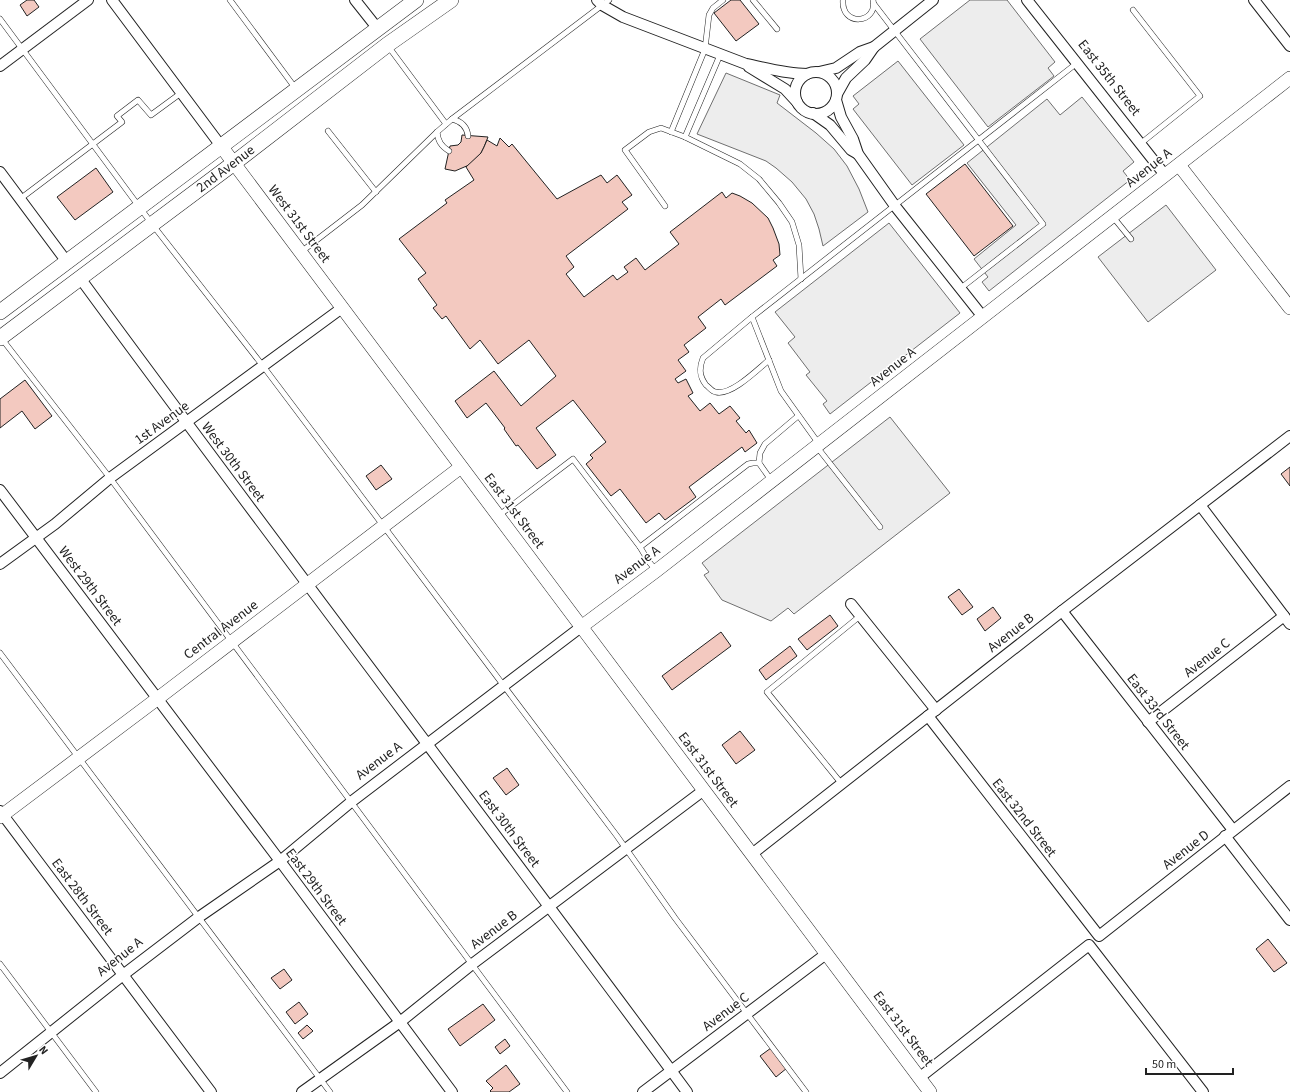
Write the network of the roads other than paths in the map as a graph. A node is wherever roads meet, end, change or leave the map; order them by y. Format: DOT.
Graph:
graph roads {
  1 [pos="88,0"];
  2 [pos="112,0"];
  3 [pos="230,0"];
  4 [pos="355,0"];
  5 [pos="416,0"];
  6 [pos="451,0"];
  7 [pos="724,0"];
  8 [pos="753,0"];
  9 [pos="843,0"];
  10 [pos="933,0"];
  11 [pos="1027,0"];
  12 [pos="1254,0"];
  13 [pos="603,2"];
  14 [pos="874,2"];
  15 [pos="1133,10"];
  16 [pos="0,19"];
  17 [pos="378,28"];
  18 [pos="777,29"];
  19 [pos="895,31"];
  20 [pos="387,45"];
  21 [pos="1290,46"];
  22 [pos="874,47"];
  23 [pos="22,49"];
  24 [pos="705,49"];
  25 [pos="720,55"];
  26 [pos="1077,63"];
  27 [pos="746,64"];
  28 [pos="0,66"];
  29 [pos="819,72"];
  30 [pos="807,74"];
  31 [pos="1290,78"];
  32 [pos="296,90"];
  33 [pos="182,93"];
  34 [pos="836,97"];
  35 [pos="798,104"];
  36 [pos="812,113"];
  37 [pos="452,119"];
  38 [pos="446,124"];
  39 [pos="328,131"];
  40 [pos="437,132"];
  41 [pos="671,132"];
  42 [pos="468,136"];
  43 [pos="685,137"];
  44 [pos="979,140"];
  45 [pos="92,144"];
  46 [pos="1140,144"];
  47 [pos="221,146"];
  48 [pos="449,151"];
  49 [pos="858,154"];
  50 [pos="234,163"];
  51 [pos="1178,165"];
  52 [pos="0,172"];
  53 [pos="1165,175"];
  54 [pos="376,192"];
  55 [pos="20,199"];
  56 [pos="665,206"];
  57 [pos="896,206"];
  58 [pos="140,207"];
  59 [pos="1112,216"];
  60 [pos="152,224"];
  61 [pos="1131,239"];
  62 [pos="300,252"];
  63 [pos="67,262"];
  64 [pos="80,278"];
  65 [pos="802,279"];
  66 [pos="961,288"];
  67 [pos="342,308"];
  68 [pos="1290,308"];
  69 [pos="0,312"];
  70 [pos="752,317"];
  71 [pos="983,317"];
  72 [pos="0,338"];
  73 [pos="769,360"];
  74 [pos="263,366"];
  75 [pos="798,416"];
  76 [pos="186,423"];
  77 [pos="1290,436"];
  78 [pos="818,445"];
  79 [pos="759,463"];
  80 [pos="461,467"];
  81 [pos="110,478"];
  82 [pos="771,481"];
  83 [pos="0,490"];
  84 [pos="1200,505"];
  85 [pos="498,516"];
  86 [pos="880,526"];
  87 [pos="383,527"];
  88 [pos="36,538"];
  89 [pos="640,547"];
  90 [pos="0,564"];
  91 [pos="656,570"];
  92 [pos="308,584"];
  93 [pos="851,604"];
  94 [pos="1062,611"];
  95 [pos="860,616"];
  96 [pos="1287,620"];
  97 [pos="582,627"];
  98 [pos="232,642"];
  99 [pos="0,653"];
  100 [pos="504,686"];
  101 [pos="157,699"];
  102 [pos="936,710"];
  103 [pos="928,716"];
  104 [pos="1148,722"];
  105 [pos="428,744"];
  106 [pos="79,758"];
  107 [pos="841,783"];
  108 [pos="1290,786"];
  109 [pos="704,790"];
  110 [pos="351,802"];
  111 [pos="1,814"];
  112 [pos="1229,833"];
  113 [pos="626,848"];
  114 [pos="752,854"];
  115 [pos="280,861"];
  116 [pos="549,906"];
  117 [pos="199,917"];
  118 [pos="1290,920"];
  119 [pos="1099,936"];
  120 [pos="826,954"];
  121 [pos="0,964"];
  122 [pos="472,965"];
  123 [pos="123,975"];
  124 [pos="748,1013"];
  125 [pos="400,1022"];
  126 [pos="51,1032"];
  127 [pos="672,1070"];
  128 [pos="0,1073"];
  129 [pos="320,1078"];
  130 [pos="919,1078"];
  131 [pos="96,1092"];
  132 [pos="211,1092"];
  133 [pos="302,1092"];
  134 [pos="330,1092"];
  135 [pos="452,1092"];
  136 [pos="567,1092"];
  137 [pos="643,1092"];
  138 [pos="687,1092"];
  139 [pos="806,1092"];
  140 [pos="930,1092"];
  141 [pos="1203,1092"];
  1 -- 23 [label="street"];
  2 -- 33 [label="street, West 31st Street"];
  3 -- 32 [label="lane"];
  4 -- 17 [label="street"];
  5 -- 17 [label="main road, 2nd Avenue"];
  6 -- 20 [label="main road, 2nd Avenue"];
  7 -- 24 [label="lane"];
  8 -- 18 [label="lane"];
  9 -- 14 [label="lane"];
  10 -- 19 [label="street"];
  11 -- 26 [label="street, East 35th Street"];
  12 -- 21 [label="street"];
  13 -- 24 [label="street"];
  13 -- 37 [label="lane"];
  14 -- 19 [label="lane"];
  15 -- 46 [label="lane"];
  16 -- 23 [label="lane"];
  17 -- 32 [label="main road, 2nd Avenue"];
  19 -- 22 [label="street"];
  19 -- 44 [label="lane"];
  20 -- 38 [label="lane"];
  20 -- 50 [label="main road, 2nd Avenue"];
  22 -- 29 [label="street"];
  22 -- 34 [label="street"];
  23 -- 28 [label="street"];
  23 -- 45 [label="lane"];
  24 -- 25 [label="street"];
  24 -- 41 [label="lane"];
  25 -- 27 [label="street"];
  25 -- 43 [label="lane"];
  26 -- 44 [label="lane"];
  26 -- 46 [label="street, East 35th Street"];
  27 -- 30 [label="street"];
  27 -- 35 [label="street"];
  29 -- 30 [label="street"];
  29 -- 34 [label="street"];
  30 -- 35 [label="street"];
  31 -- 51 [label="street, Avenue A"];
  32 -- 47 [label="main road, 2nd Avenue"];
  33 -- 45 [label="lane"];
  33 -- 47 [label="street, West 31st Street"];
  34 -- 36 [label="street"];
  34 -- 49 [label="street"];
  35 -- 36 [label="street"];
  36 -- 49 [label="street"];
  37 -- 38 [label="lane"];
  37 -- 42 [label="lane"];
  38 -- 40 [label="lane"];
  39 -- 54 [label="lane"];
  40 -- 48 [label="lane"];
  40 -- 54 [label="lane"];
  41 -- 43 [label="lane"];
  41 -- 56 [label="lane"];
  43 -- 65 [label="lane"];
  44 -- 57 [label="lane"];
  44 -- 66 [label="lane"];
  45 -- 55 [label="lane"];
  45 -- 58 [label="lane"];
  46 -- 53 [label="street, East 35th Street"];
  47 -- 50 [label="street, West 31st Street"];
  47 -- 58 [label="main road, 2nd Avenue"];
  49 -- 57 [label="street"];
  50 -- 60 [label="main road, 2nd Avenue"];
  50 -- 62 [label="street, West 31st Street"];
  51 -- 53 [label="street, Avenue A"];
  51 -- 68 [label="street"];
  52 -- 55 [label="street"];
  53 -- 59 [label="street, Avenue A"];
  54 -- 62 [label="lane"];
  55 -- 63 [label="street"];
  57 -- 65 [label="lane"];
  57 -- 66 [label="street"];
  58 -- 60 [label="lane"];
  58 -- 63 [label="main road, 2nd Avenue"];
  59 -- 61 [label="lane"];
  59 -- 71 [label="street, Avenue A"];
  60 -- 64 [label="main road, 2nd Avenue"];
  60 -- 74 [label="lane"];
  62 -- 67 [label="street, West 31st Street"];
  63 -- 69 [label="main road, 2nd Avenue"];
  64 -- 72 [label="main road, 2nd Avenue"];
  64 -- 76 [label="street, West 30th Street"];
  65 -- 70 [label="lane"];
  66 -- 71 [label="street"];
  67 -- 74 [label="street, 1st Avenue"];
  67 -- 80 [label="street, West 31st Street"];
  70 -- 73 [label="lane"];
  70 -- 73 [label="lane"];
  71 -- 78 [label="street, Avenue A"];
  72 -- 81 [label="lane"];
  73 -- 75 [label="lane"];
  74 -- 76 [label="street, 1st Avenue"];
  74 -- 87 [label="lane"];
  75 -- 78 [label="lane"];
  75 -- 79 [label="lane"];
  76 -- 81 [label="street, 1st Avenue"];
  76 -- 92 [label="street, West 30th Street"];
  77 -- 84 [label="street, Avenue B"];
  78 -- 82 [label="street, Avenue A"];
  78 -- 86 [label="lane"];
  79 -- 82 [label="lane"];
  79 -- 89 [label="lane"];
  80 -- 85 [label="street, East 31st Street"];
  80 -- 87 [label="street, Central Avenue"];
  81 -- 88 [label="street, 1st Avenue"];
  81 -- 98 [label="lane"];
  82 -- 91 [label="street, Avenue A"];
  83 -- 88 [label="street, West 29th Street"];
  84 -- 94 [label="street, Avenue B"];
  84 -- 96 [label="street"];
  85 -- 89 [label="lane"];
  85 -- 97 [label="street, East 31st Street"];
  87 -- 92 [label="street, Central Avenue"];
  87 -- 100 [label="lane"];
  88 -- 90 [label="street, 1st Avenue"];
  88 -- 101 [label="street, West 29th Street"];
  89 -- 91 [label="lane"];
  91 -- 97 [label="street, Avenue A"];
  92 -- 98 [label="street, Central Avenue"];
  92 -- 105 [label="street, East 30th Street"];
  93 -- 95 [label="street"];
  94 -- 102 [label="street, Avenue B"];
  94 -- 104 [label="street, East 33rd Street"];
  95 -- 102 [label="street"];
  95 -- 107 [label="lane"];
  96 -- 104 [label="street, Avenue C"];
  97 -- 100 [label="street, Avenue A"];
  97 -- 109 [label="street, East 31st Street"];
  98 -- 101 [label="street, Central Avenue"];
  98 -- 110 [label="lane"];
  99 -- 106 [label="lane"];
  100 -- 105 [label="street, Avenue A"];
  100 -- 113 [label="lane"];
  101 -- 106 [label="street, Central Avenue"];
  101 -- 115 [label="street, East 29th Street"];
  102 -- 103 [label="street, Avenue B"];
  103 -- 107 [label="street, Avenue B"];
  103 -- 119 [label="street, East 32nd Street"];
  104 -- 112 [label="street, East 33rd Street"];
  105 -- 110 [label="street, Avenue A"];
  105 -- 116 [label="street, East 30th Street"];
  106 -- 111 [label="street, Central Avenue"];
  106 -- 117 [label="lane"];
  107 -- 114 [label="street, Avenue B"];
  108 -- 112 [label="street, Avenue D"];
  109 -- 113 [label="street, Avenue B"];
  109 -- 114 [label="street, East 31st Street"];
  110 -- 115 [label="street, Avenue A"];
  110 -- 122 [label="lane"];
  111 -- 123 [label="street, East 28th Street"];
  112 -- 118 [label="street, East 33rd Street"];
  112 -- 119 [label="street, Avenue D"];
  113 -- 116 [label="street, Avenue B"];
  113 -- 124 [label="lane"];
  114 -- 120 [label="street, East 31st Street"];
  115 -- 117 [label="street, Avenue A"];
  115 -- 125 [label="street, East 29th Street"];
  116 -- 122 [label="street, Avenue B"];
  116 -- 127 [label="street, East 30th Street"];
  117 -- 123 [label="street, Avenue A"];
  117 -- 129 [label="lane"];
  120 -- 124 [label="street, Avenue C"];
  120 -- 130 [label="street, East 31st Street"];
  121 -- 126 [label="lane"];
  122 -- 125 [label="street, Avenue B"];
  122 -- 136 [label="lane"];
  123 -- 126 [label="street, Avenue A"];
  123 -- 132 [label="street, East 28th Street"];
  124 -- 127 [label="street, Avenue C"];
  124 -- 139 [label="lane"];
  125 -- 129 [label="street, Avenue B"];
  125 -- 135 [label="street, East 29th Street"];
  126 -- 128 [label="street, Avenue A"];
  126 -- 131 [label="lane"];
  127 -- 137 [label="street, Avenue C"];
  127 -- 138 [label="street, East 30th Street"];
  129 -- 133 [label="street, Avenue B"];
  129 -- 134 [label="lane"];
  130 -- 140 [label="street, East 31st Street"];
  130 -- 141 [label="street"];
}
